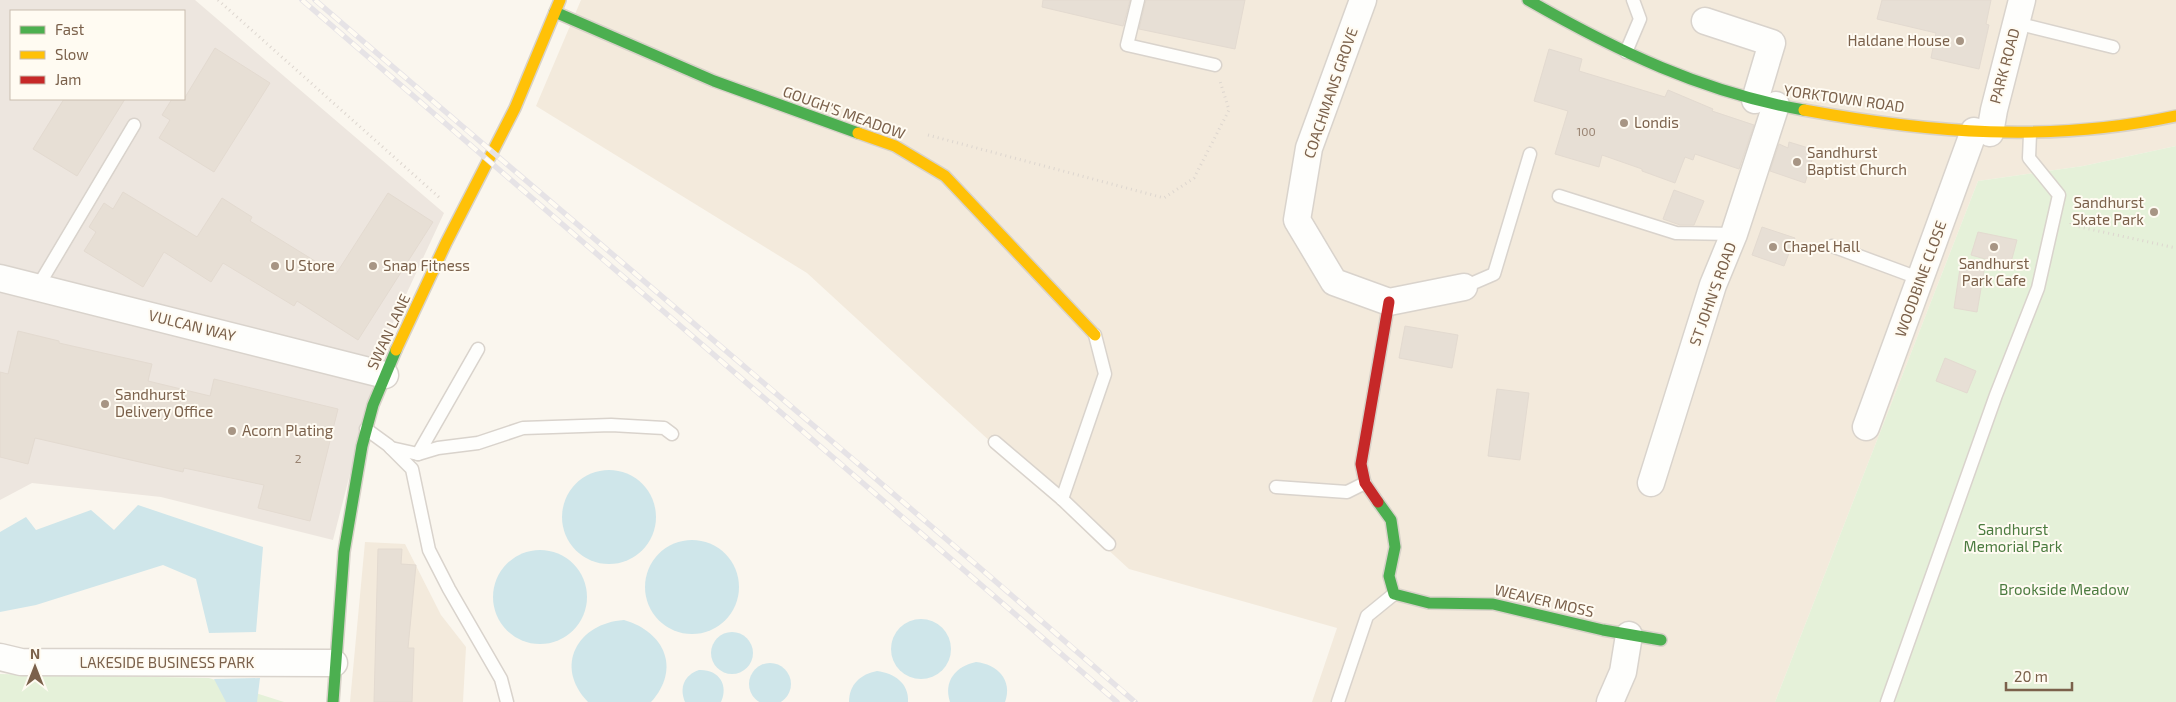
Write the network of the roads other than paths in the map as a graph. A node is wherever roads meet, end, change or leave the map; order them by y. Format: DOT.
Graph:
graph roads {
  1 [pos="560,0"];
  2 [pos="1138,0"];
  3 [pos="1363,0"];
  4 [pos="1528,0"];
  5 [pos="1556,0"];
  6 [pos="1633,0"];
  7 [pos="555,12"];
  8 [pos="1549,12"];
  9 [pos="2019,12"];
  10 [pos="1705,21"];
  11 [pos="2113,47"];
  12 [pos="1626,52"];
  13 [pos="1215,65"];
  14 [pos="1766,102"];
  15 [pos="2176,116"];
  16 [pos="134,126"];
  17 [pos="1982,132"];
  18 [pos="2030,134"];
  19 [pos="1530,154"];
  20 [pos="1559,196"];
  21 [pos="1734,234"];
  22 [pos="1832,246"];
  23 [pos="0,278"];
  24 [pos="1921,279"];
  25 [pos="1464,287"];
  26 [pos="37,288"];
  27 [pos="1389,302"];
  28 [pos="1095,335"];
  29 [pos="478,349"];
  30 [pos="385,375"];
  31 [pos="1866,427"];
  32 [pos="366,429"];
  33 [pos="672,434"];
  34 [pos="995,442"];
  35 [pos="391,448"];
  36 [pos="418,454"];
  37 [pos="1365,483"];
  38 [pos="1651,483"];
  39 [pos="1276,487"];
  40 [pos="1062,499"];
  41 [pos="1109,544"];
  42 [pos="1394,594"];
  43 [pos="1629,635"];
  44 [pos="1660,640"];
  45 [pos="0,657"];
  46 [pos="334,663"];
  47 [pos="333,702"];
  48 [pos="506,702"];
  49 [pos="1338,702"];
  50 [pos="1610,702"];
  51 [pos="1887,702"];
  1 -- 7 [label="street, SWAN LANE"];
  2 -- 13 [label="lane"];
  3 -- 27 [label="street, COACHMANS GROVE"];
  4 -- 8 [label="street, YORKTOWN ROAD"];
  5 -- 8 [label="lane"];
  6 -- 12 [label="lane"];
  7 -- 28 [label="street, GOUGH'S MEADOW"];
  7 -- 30 [label="street, SWAN LANE"];
  8 -- 12 [label="street, YORKTOWN ROAD"];
  9 -- 11 [label="lane"];
  9 -- 17 [label="street, PARK ROAD"];
  10 -- 14 [label="street, ST JOHN'S ROAD"];
  12 -- 14 [label="street, YORKTOWN ROAD"];
  14 -- 17 [label="street, YORKTOWN ROAD"];
  14 -- 21 [label="street, ST JOHN'S ROAD"];
  15 -- 18 [label="street, YORKTOWN ROAD"];
  16 -- 26 [label="lane"];
  17 -- 18 [label="street, YORKTOWN ROAD"];
  17 -- 24 [label="street, WOODBINE CLOSE"];
  18 -- 51 [label="lane"];
  19 -- 25 [label="lane"];
  20 -- 21 [label="lane"];
  21 -- 38 [label="street, ST JOHN'S ROAD"];
  22 -- 24 [label="lane"];
  23 -- 26 [label="street, VULCAN WAY"];
  24 -- 31 [label="street, WOODBINE CLOSE"];
  25 -- 27 [label="street"];
  26 -- 30 [label="street, VULCAN WAY"];
  27 -- 37 [label="street"];
  28 -- 40 [label="lane"];
  29 -- 36 [label="lane"];
  30 -- 32 [label="street, SWAN LANE"];
  32 -- 35 [label="lane"];
  32 -- 46 [label="street, SWAN LANE"];
  33 -- 36 [label="lane"];
  34 -- 40 [label="lane"];
  35 -- 36 [label="lane"];
  35 -- 48 [label="lane"];
  37 -- 39 [label="lane"];
  37 -- 42 [label="street"];
  40 -- 41 [label="lane"];
  42 -- 43 [label="street, WEAVER MOSS"];
  42 -- 49 [label="lane"];
  43 -- 44 [label="street, WEAVER MOSS"];
  43 -- 50 [label="street"];
  45 -- 46 [label="street, LAKESIDE BUSINESS PARK"];
  46 -- 47 [label="street, SWAN LANE"];
}
